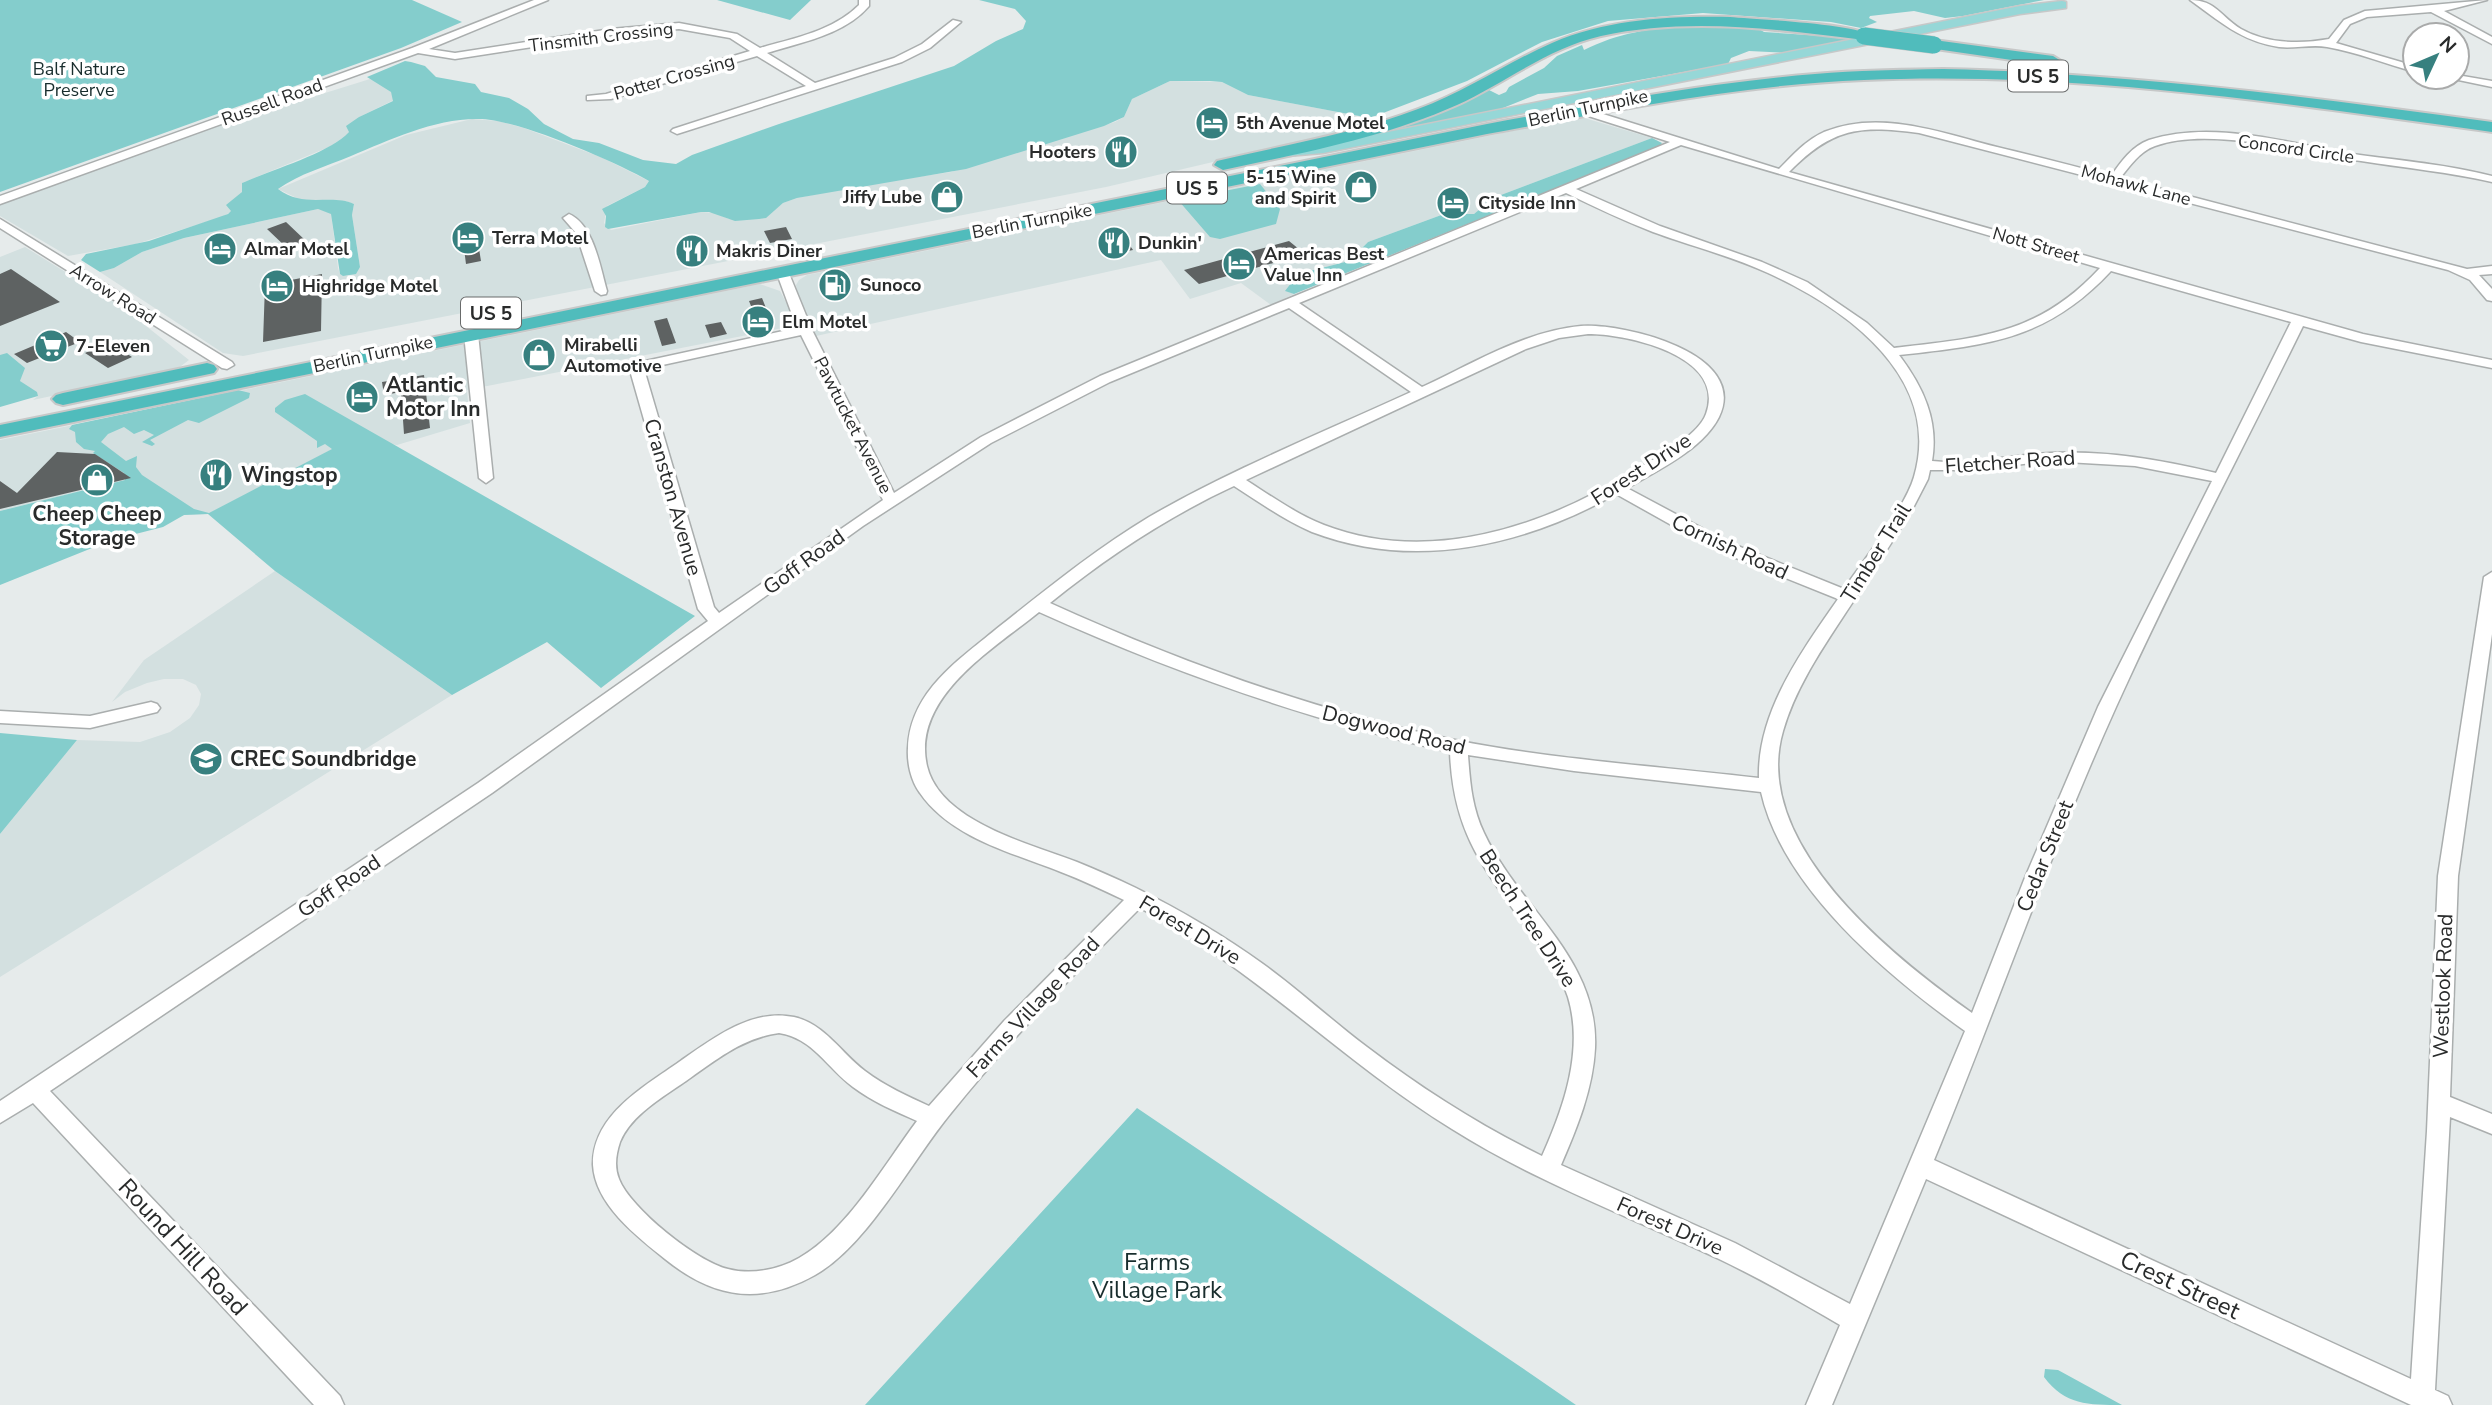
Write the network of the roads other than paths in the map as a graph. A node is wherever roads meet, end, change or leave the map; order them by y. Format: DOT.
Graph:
graph roads {
  1 [pos="543,0"];
  2 [pos="864,0"];
  3 [pos="2482,0"];
  4 [pos="2201,1"];
  5 [pos="2432,9"];
  6 [pos="956,22"];
  7 [pos="2492,41"];
  8 [pos="2325,43"];
  9 [pos="416,50"];
  10 [pos="757,52"];
  11 [pos="2401,65"];
  12 [pos="2471,81"];
  13 [pos="2492,84"];
  14 [pos="814,87"];
  15 [pos="591,98"];
  16 [pos="1556,102"];
  17 [pos="1583,111"];
  18 [pos="2492,120"];
  19 [pos="2492,128"];
  20 [pos="677,131"];
  21 [pos="1679,142"];
  22 [pos="1270,154"];
  23 [pos="1781,173"];
  24 [pos="2492,178"];
  25 [pos="2114,179"];
  26 [pos="1568,189"];
  27 [pos="0,200"];
  28 [pos="569,218"];
  29 [pos="0,223"];
  30 [pos="779,264"];
  31 [pos="2109,266"];
  32 [pos="2492,270"];
  33 [pos="2467,273"];
  34 [pos="601,291"];
  35 [pos="2492,297"];
  36 [pos="1290,303"];
  37 [pos="2299,320"];
  38 [pos="805,330"];
  39 [pos="471,334"];
  40 [pos="1890,352"];
  41 [pos="2492,364"];
  42 [pos="227,365"];
  43 [pos="251,379"];
  44 [pos="1422,393"];
  45 [pos="0,413"];
  46 [pos="0,431"];
  47 [pos="1925,466"];
  48 [pos="486,478"];
  49 [pos="2219,478"];
  50 [pos="1236,480"];
  51 [pos="1616,488"];
  52 [pos="891,501"];
  53 [pos="2492,577"];
  54 [pos="1848,597"];
  55 [pos="1037,604"];
  56 [pos="719,623"];
  57 [pos="150,708"];
  58 [pos="0,717"];
  59 [pos="1459,747"];
  60 [pos="1769,786"];
  61 [pos="1138,898"];
  62 [pos="1977,1028"];
  63 [pos="35,1090"];
  64 [pos="2439,1102"];
  65 [pos="0,1113"];
  66 [pos="932,1118"];
  67 [pos="2492,1124"];
  68 [pos="1920,1166"];
  69 [pos="1547,1170"];
  70 [pos="1855,1320"];
  71 [pos="2431,1401"];
  72 [pos="331,1405"];
  73 [pos="1819,1405"];
  1 -- 9 [label="street, Russell Road"];
  2 -- 10 [label="street, Potter Crossing"];
  3 -- 5 [label="street"];
  4 -- 8 [label="street"];
  5 -- 7 [label="street"];
  5 -- 8 [label="street"];
  6 -- 14 [label="street"];
  8 -- 11 [label="street"];
  9 -- 10 [label="street, Tinsmith Crossing"];
  9 -- 27 [label="street, Russell Road"];
  10 -- 14 [label="street, Tinsmith Crossing"];
  10 -- 15 [label="street, Potter Crossing"];
  12 -- 13 [label="street"];
  14 -- 20 [label="street"];
  16 -- 17 [label="main road"];
  16 -- 17 [label="main road, Berlin Turnpike"];
  16 -- 22 [label="main road, Berlin Turnpike"];
  17 -- 19 [label="highway, US 5"];
  17 -- 21 [label="street, Nott Street"];
  17 -- 30 [label="highway, Berlin Turnpike / US 5"];
  18 -- 22 [label="highway, US 5, bridge"];
  21 -- 23 [label="street, Nott Street"];
  21 -- 26 [label="street, Goff Road"];
  22 -- 30 [label="highway, Berlin Turnpike / US 5"];
  23 -- 25 [label="street, Mohawk Lane"];
  23 -- 31 [label="street, Nott Street"];
  24 -- 25 [label="street, Concord Circle"];
  25 -- 33 [label="street, Mohawk Lane"];
  26 -- 36 [label="street, Goff Road"];
  26 -- 40 [label="street, Timber Trail"];
  28 -- 34 [label="street"];
  29 -- 42 [label="street, Arrow Road"];
  30 -- 34 [label="highway, Berlin Turnpike / US 5"];
  30 -- 38 [label="street, Pawtucket Avenue"];
  30 -- 39 [label="highway, Berlin Turnpike / US 5"];
  31 -- 37 [label="street, Nott Street"];
  31 -- 40 [label="street"];
  32 -- 33 [label="street"];
  33 -- 35 [label="street, Mohawk Lane"];
  34 -- 42 [label="highway, Berlin Turnpike / US 5"];
  36 -- 44 [label="street"];
  36 -- 52 [label="street, Goff Road"];
  37 -- 41 [label="street, Nott Street"];
  37 -- 49 [label="street, Cedar Street"];
  38 -- 52 [label="street, Pawtucket Avenue"];
  38 -- 56 [label="street, Cranston Avenue"];
  39 -- 43 [label="highway, Berlin Turnpike / US 5"];
  39 -- 48 [label="street"];
  40 -- 47 [label="street, Timber Trail"];
  42 -- 43 [label="highway"];
  42 -- 45 [label="highway, Berlin Turnpike / US 5"];
  43 -- 46 [label="highway, Berlin Turnpike / US 5"];
  44 -- 50 [label="street, Forest Drive"];
  44 -- 51 [label="street, Forest Drive"];
  47 -- 49 [label="street, Fletcher Road"];
  47 -- 54 [label="street, Timber Trail"];
  49 -- 62 [label="street, Cedar Street"];
  50 -- 51 [label="street, Forest Drive"];
  50 -- 55 [label="street, Forest Drive"];
  51 -- 54 [label="street, Cornish Road"];
  52 -- 56 [label="street, Goff Road"];
  53 -- 64 [label="street, Westlook Road"];
  54 -- 60 [label="street, Timber Trail"];
  55 -- 59 [label="street, Dogwood Road"];
  55 -- 61 [label="street, Forest Drive"];
  56 -- 63 [label="street, Goff Road"];
  57 -- 58 [label="street"];
  59 -- 60 [label="street, Dogwood Road"];
  59 -- 69 [label="street, Beech Tree Drive"];
  60 -- 62 [label="street, Timber Trail"];
  61 -- 66 [label="street, Farms Village Road"];
  61 -- 69 [label="street, Forest Drive"];
  62 -- 68 [label="street, Cedar Street"];
  63 -- 65 [label="street, Goff Road"];
  63 -- 72 [label="street, Round Hill Road"];
  64 -- 67 [label="street"];
  64 -- 71 [label="street, Westlook Road"];
  66 -- 66 [label="street, Farms Village Road"];
  68 -- 70 [label="street, Cedar Street"];
  68 -- 71 [label="street, Crest Street"];
  69 -- 70 [label="street, Forest Drive"];
  70 -- 73 [label="street, Cedar Street"];
}
